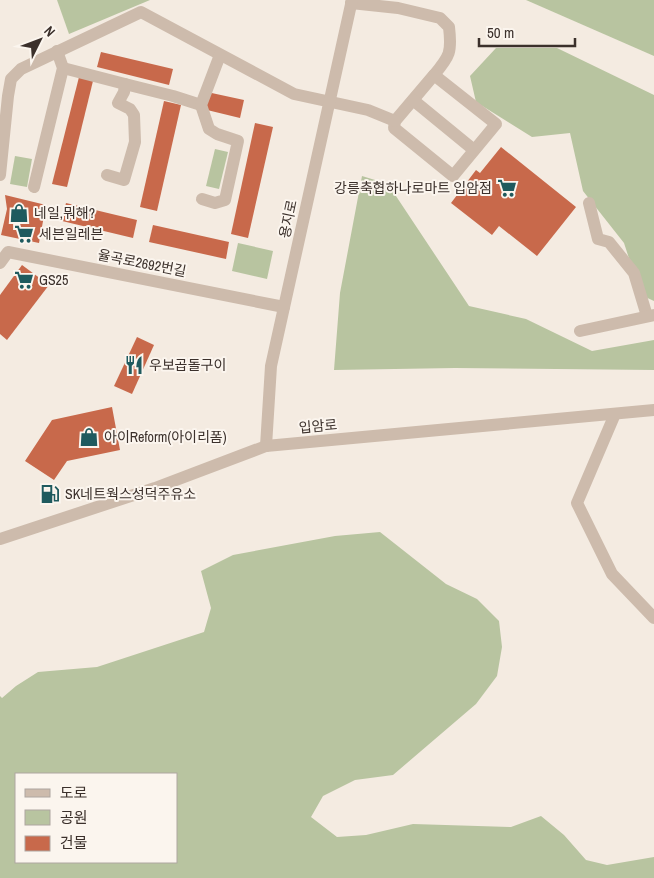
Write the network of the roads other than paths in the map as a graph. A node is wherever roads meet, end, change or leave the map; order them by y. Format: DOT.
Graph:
graph roads {
  1 [pos="352,2"];
  2 [pos="57,51"];
  3 [pos="220,55"];
  4 [pos="63,68"];
  5 [pos="434,75"];
  6 [pos="125,84"];
  7 [pos="4,96"];
  8 [pos="413,100"];
  9 [pos="329,102"];
  10 [pos="201,105"];
  11 [pos="395,121"];
  12 [pos="474,150"];
  13 [pos="0,175"];
  14 [pos="107,175"];
  15 [pos="34,187"];
  16 [pos="202,199"];
  17 [pos="589,203"];
  18 [pos="4,248"];
  19 [pos="0,263"];
  20 [pos="284,307"];
  21 [pos="651,315"];
  22 [pos="580,331"];
  23 [pos="654,410"];
  24 [pos="615,414"];
  25 [pos="266,446"];
  26 [pos="0,539"];
  27 [pos="654,618"];
  1 -- 5 [label="street"];
  1 -- 9 [label="street, 용지로"];
  2 -- 3 [label="street"];
  2 -- 4 [label="street"];
  2 -- 7 [label="street"];
  3 -- 9 [label="street"];
  3 -- 10 [label="street"];
  4 -- 6 [label="street"];
  4 -- 15 [label="street"];
  5 -- 8 [label="street"];
  5 -- 12 [label="street"];
  6 -- 10 [label="street"];
  6 -- 14 [label="street"];
  7 -- 13 [label="street"];
  8 -- 11 [label="street"];
  8 -- 12 [label="street"];
  9 -- 11 [label="street"];
  9 -- 20 [label="street, 용지로"];
  10 -- 16 [label="street"];
  11 -- 12 [label="street"];
  17 -- 21 [label="street"];
  18 -- 19 [label="street, 율곡로2692번길"];
  18 -- 20 [label="street, 율곡로2692번길"];
  20 -- 25 [label="street, 용지로"];
  21 -- 22 [label="street"];
  23 -- 24 [label="street, 입암로"];
  24 -- 25 [label="street, 입암로"];
  24 -- 27 [label="street"];
  25 -- 26 [label="street, 입암로"];
}
